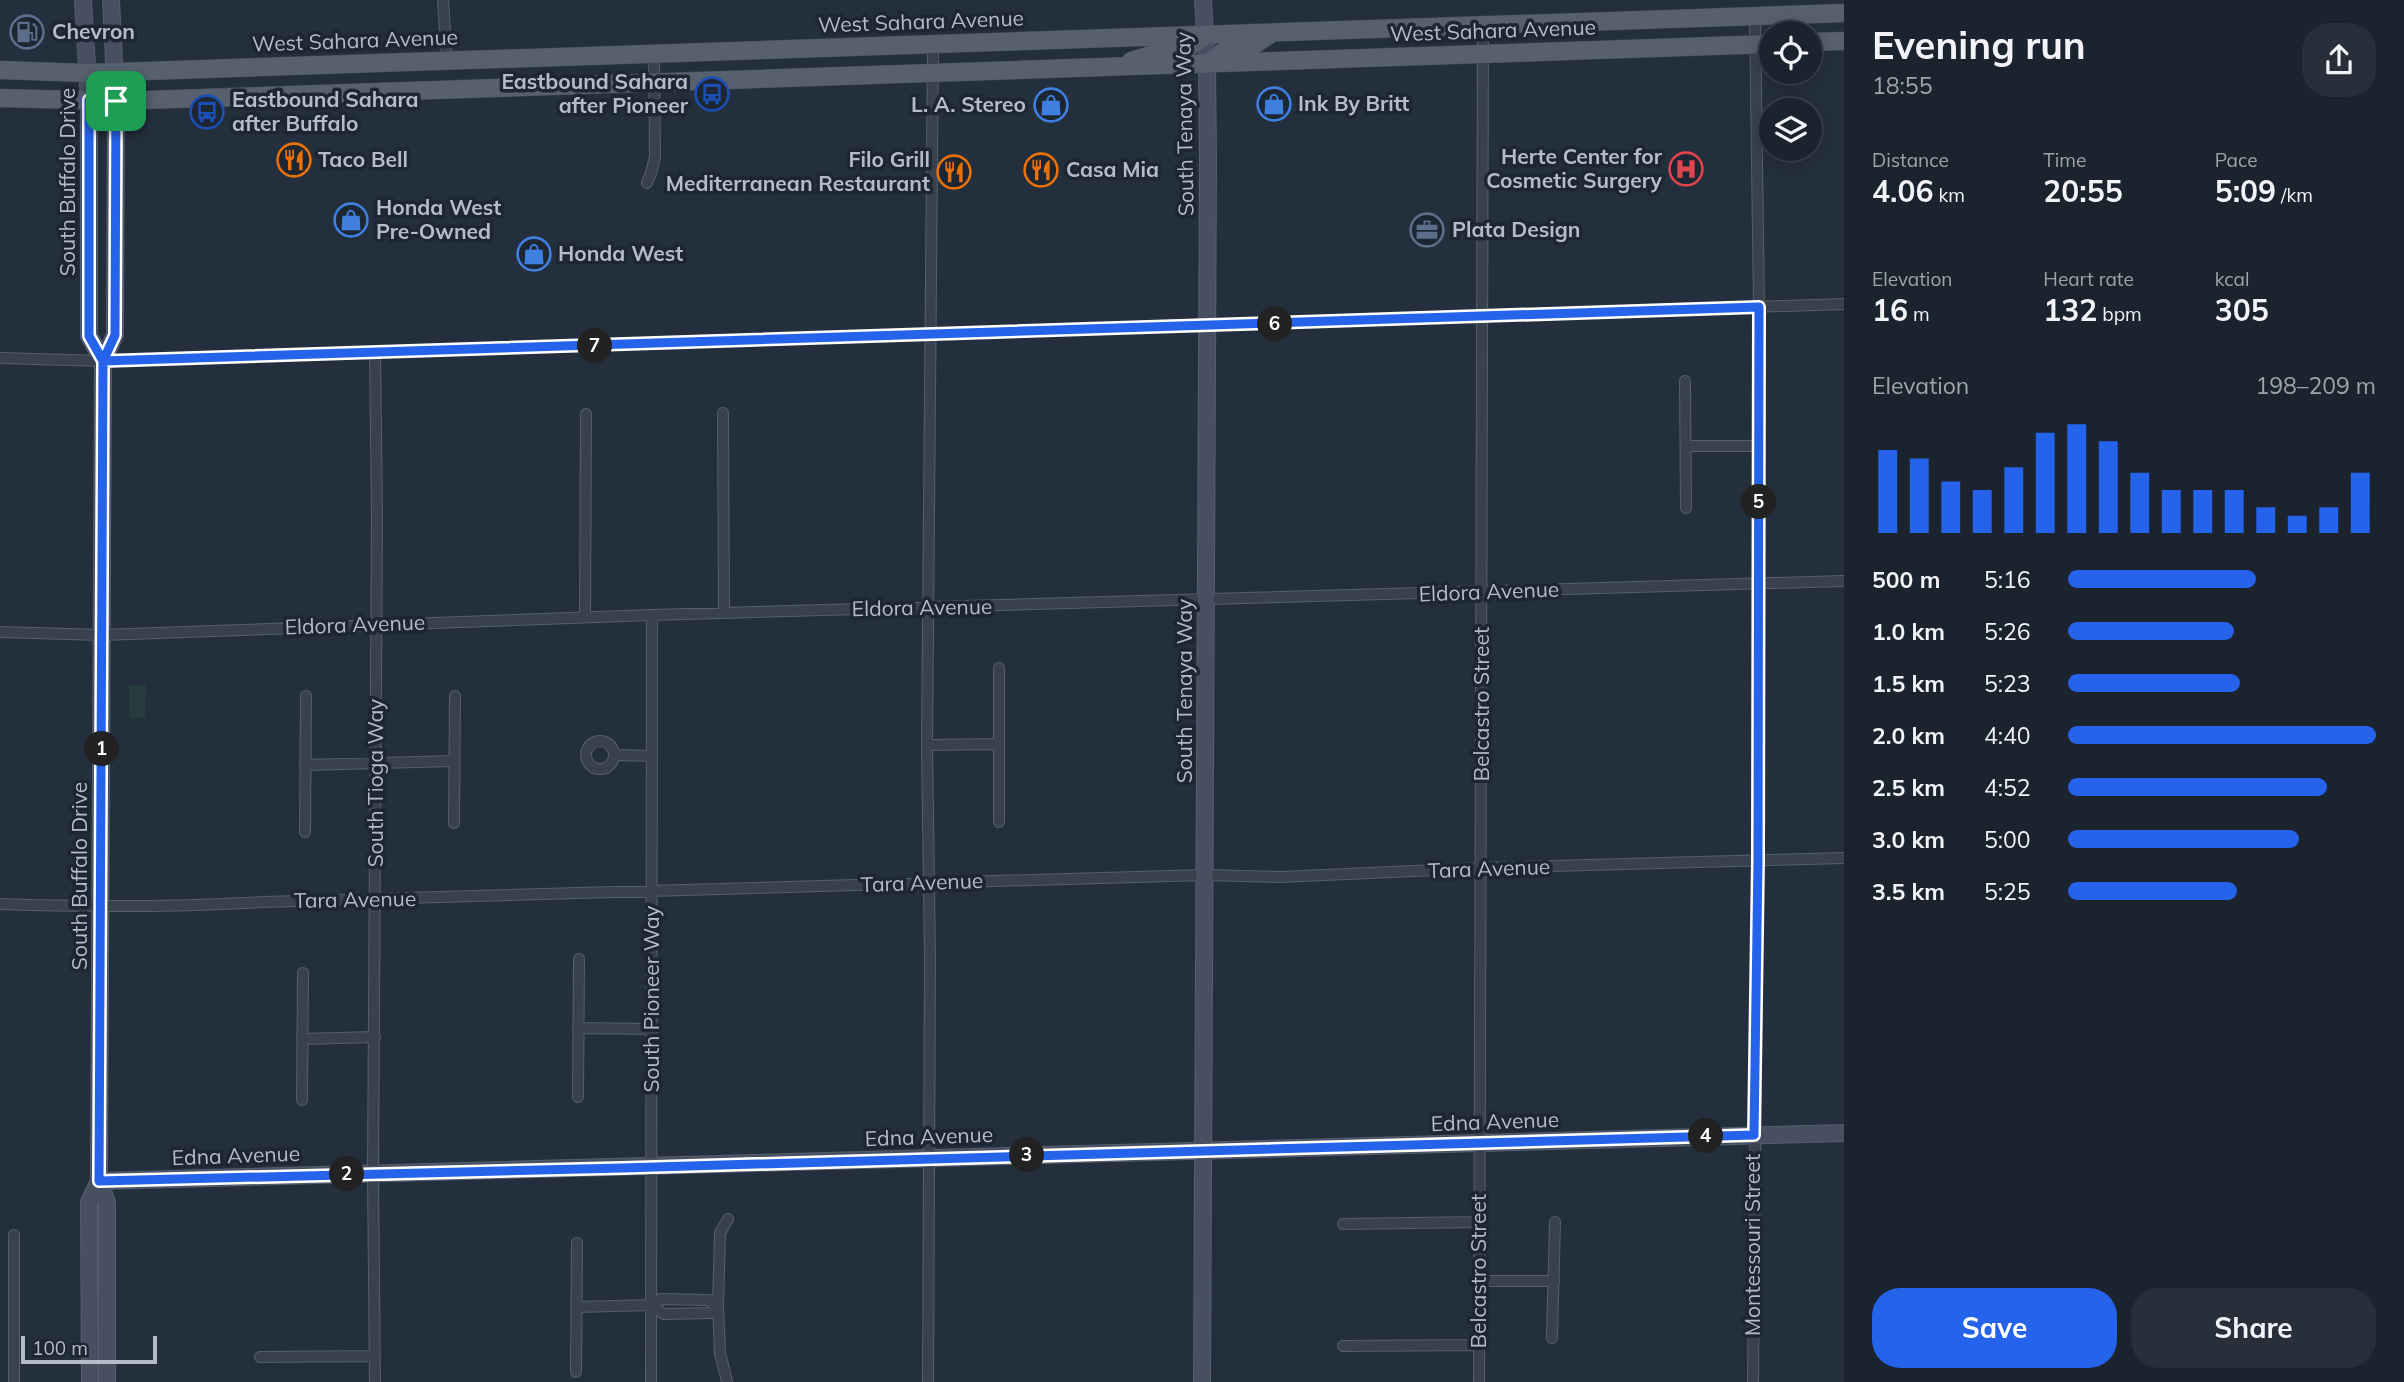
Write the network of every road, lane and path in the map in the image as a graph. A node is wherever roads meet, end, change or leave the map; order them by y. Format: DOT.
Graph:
graph roads {
  1 [pos="83,0"];
  2 [pos="111,0"];
  3 [pos="443,0"];
  4 [pos="1203,0"];
  5 [pos="1844,13"];
  6 [pos="1755,16"];
  7 [pos="1483,26"];
  8 [pos="1759,28"];
  9 [pos="1272,33"];
  10 [pos="1206,35"];
  11 [pos="1844,41"];
  12 [pos="1822,42"];
  13 [pos="933,44"];
  14 [pos="1759,44"];
  15 [pos="654,53"];
  16 [pos="1483,54"];
  17 [pos="447,61"];
  18 [pos="374,63"];
  19 [pos="1208,64"];
  20 [pos="1111,67"];
  21 [pos="0,70"];
  22 [pos="115,72"];
  23 [pos="88,73"];
  24 [pos="933,74"];
  25 [pos="654,83"];
  26 [pos="1763,84"];
  27 [pos="380,92"];
  28 [pos="0,98"];
  29 [pos="89,100"];
  30 [pos="116,101"];
  31 [pos="647,183"];
  32 [pos="1844,304"];
  33 [pos="1759,307"];
  34 [pos="1483,317"];
  35 [pos="1207,326"];
  36 [pos="930,334"];
  37 [pos="375,351"];
  38 [pos="0,358"];
  39 [pos="103,361"];
  40 [pos="1685,381"];
  41 [pos="586,414"];
  42 [pos="723,414"];
  43 [pos="1686,446"];
  44 [pos="1759,446"];
  45 [pos="1686,508"];
  46 [pos="1844,581"];
  47 [pos="1758,584"];
  48 [pos="1482,593"];
  49 [pos="1206,600"];
  50 [pos="930,608"];
  51 [pos="724,613"];
  52 [pos="652,615"];
  53 [pos="584,617"];
  54 [pos="377,624"];
  55 [pos="0,632"];
  56 [pos="102,635"];
  57 [pos="999,668"];
  58 [pos="306,696"];
  59 [pos="454,696"];
  60 [pos="927,744"];
  61 [pos="999,744"];
  62 [pos="615,755"];
  63 [pos="652,756"];
  64 [pos="454,761"];
  65 [pos="376,763"];
  66 [pos="306,765"];
  67 [pos="999,822"];
  68 [pos="454,823"];
  69 [pos="305,832"];
  70 [pos="1844,858"];
  71 [pos="1758,860"];
  72 [pos="1481,868"];
  73 [pos="1205,876"];
  74 [pos="928,883"];
  75 [pos="652,891"];
  76 [pos="376,899"];
  77 [pos="0,905"];
  78 [pos="100,908"];
  79 [pos="579,959"];
  80 [pos="303,973"];
  81 [pos="578,1028"];
  82 [pos="652,1029"];
  83 [pos="375,1037"];
  84 [pos="302,1039"];
  85 [pos="578,1097"];
  86 [pos="302,1100"];
  87 [pos="1844,1133"];
  88 [pos="1754,1135"];
  89 [pos="1480,1143"];
  90 [pos="1204,1150"];
  91 [pos="928,1158"];
  92 [pos="651,1166"];
  93 [pos="373,1174"];
  94 [pos="99,1181"];
  95 [pos="728,1219"];
  96 [pos="1480,1222"];
  97 [pos="1555,1222"];
  98 [pos="1343,1224"];
  99 [pos="14,1235"];
  100 [pos="577,1243"];
  101 [pos="1554,1281"];
  102 [pos="1479,1282"];
  103 [pos="651,1305"];
  104 [pos="577,1307"];
  105 [pos="718,1307"];
  106 [pos="1552,1338"];
  107 [pos="1479,1345"];
  108 [pos="1343,1346"];
  109 [pos="375,1356"];
  110 [pos="260,1357"];
  111 [pos="0,1369"];
  112 [pos="14,1369"];
  113 [pos="576,1372"];
  114 [pos="727,1381"];
  115 [pos="14,1382"];
  116 [pos="90,1382"];
  117 [pos="107,1382"];
  118 [pos="375,1382"];
  119 [pos="651,1382"];
  120 [pos="928,1382"];
  121 [pos="1202,1382"];
  122 [pos="1479,1382"];
  123 [pos="1752,1382"];
  1 -- 23 [label="street, South Buffalo Drive"];
  2 -- 22 [label="street, South Buffalo Drive"];
  3 -- 17 [label="street"];
  4 -- 10 [label="street, South Tenaya Way"];
  5 -- 6 [label="main road, West Sahara Avenue"];
  6 -- 7 [label="main road, West Sahara Avenue"];
  6 -- 8 [label="street, Montessouri Street"];
  7 -- 9 [label="main road, West Sahara Avenue"];
  7 -- 16 [label="street, Belcastro Street"];
  9 -- 10 [label="main road, West Sahara Avenue"];
  9 -- 19 [label="main road"];
  10 -- 13 [label="main road, West Sahara Avenue"];
  10 -- 19 [label="street, South Tenaya Way"];
  10 -- 20 [label="main road"];
  11 -- 12 [label="main road"];
  13 -- 15 [label="main road, West Sahara Avenue"];
  13 -- 24 [label="street"];
  14 -- 16 [label="main road, West Sahara Avenue"];
  15 -- 17 [label="main road, West Sahara Avenue"];
  15 -- 25 [label="street"];
  16 -- 19 [label="main road, West Sahara Avenue"];
  16 -- 34 [label="street, Belcastro Street"];
  17 -- 18 [label="main road, West Sahara Avenue"];
  18 -- 22 [label="main road, West Sahara Avenue"];
  18 -- 27 [label="main road"];
  19 -- 20 [label="main road, West Sahara Avenue"];
  19 -- 35 [label="street, South Tenaya Way"];
  20 -- 24 [label="main road, West Sahara Avenue"];
  21 -- 23 [label="main road, West Sahara Avenue"];
  22 -- 23 [label="main road, West Sahara Avenue"];
  22 -- 30 [label="street, South Buffalo Drive"];
  23 -- 29 [label="street, South Buffalo Drive"];
  24 -- 25 [label="main road, West Sahara Avenue"];
  24 -- 36 [label="street"];
  25 -- 27 [label="main road, West Sahara Avenue"];
  25 -- 31 [label="street"];
  26 -- 33 [label="street, Montessouri Street"];
  27 -- 30 [label="main road, West Sahara Avenue"];
  28 -- 29 [label="main road, West Sahara Avenue"];
  29 -- 30 [label="main road, West Sahara Avenue"];
  29 -- 39 [label="street, South Buffalo Drive"];
  30 -- 39 [label="street, South Buffalo Drive"];
  32 -- 33 [label="street"];
  33 -- 34 [label="street"];
  33 -- 44 [label="street, Montessouri Street"];
  34 -- 35 [label="street"];
  34 -- 48 [label="street, Belcastro Street"];
  35 -- 36 [label="street"];
  35 -- 49 [label="street, South Tenaya Way"];
  36 -- 37 [label="street"];
  36 -- 50 [label="street"];
  37 -- 39 [label="street"];
  37 -- 54 [label="street, South Tioga Way"];
  38 -- 39 [label="street"];
  39 -- 56 [label="street, South Buffalo Drive"];
  40 -- 43 [label="street"];
  41 -- 53 [label="street"];
  42 -- 51 [label="street"];
  43 -- 44 [label="street"];
  43 -- 45 [label="street"];
  44 -- 47 [label="street, Montessouri Street"];
  46 -- 47 [label="street, Eldora Avenue"];
  47 -- 48 [label="street, Eldora Avenue"];
  47 -- 71 [label="street, Montessouri Street"];
  48 -- 49 [label="street, Eldora Avenue"];
  48 -- 72 [label="street, Belcastro Street"];
  49 -- 50 [label="street, Eldora Avenue"];
  49 -- 73 [label="street, South Tenaya Way"];
  50 -- 51 [label="street, Eldora Avenue"];
  50 -- 60 [label="street"];
  51 -- 52 [label="street, Eldora Avenue"];
  52 -- 53 [label="street, Eldora Avenue"];
  52 -- 63 [label="street, South Pioneer Way"];
  53 -- 54 [label="street, Eldora Avenue"];
  54 -- 56 [label="street, Eldora Avenue"];
  54 -- 65 [label="street, South Tioga Way"];
  55 -- 56 [label="street, Eldora Avenue"];
  56 -- 78 [label="street, South Buffalo Drive"];
  57 -- 61 [label="street"];
  58 -- 66 [label="street"];
  59 -- 64 [label="street"];
  60 -- 61 [label="street"];
  60 -- 74 [label="street"];
  61 -- 67 [label="street"];
  62 -- 63 [label="street"];
  63 -- 75 [label="street, South Pioneer Way"];
  64 -- 65 [label="street"];
  64 -- 68 [label="street"];
  65 -- 66 [label="street"];
  65 -- 76 [label="street, South Tioga Way"];
  66 -- 69 [label="street"];
  70 -- 71 [label="street, Tara Avenue"];
  71 -- 72 [label="street, Tara Avenue"];
  71 -- 88 [label="street, Montessouri Street"];
  72 -- 73 [label="street, Tara Avenue"];
  72 -- 89 [label="street, Belcastro Street"];
  73 -- 74 [label="street, Tara Avenue"];
  73 -- 90 [label="street, South Tenaya Way"];
  74 -- 75 [label="street, Tara Avenue"];
  74 -- 91 [label="street"];
  75 -- 76 [label="street, Tara Avenue"];
  75 -- 82 [label="street, South Pioneer Way"];
  76 -- 78 [label="street, Tara Avenue"];
  76 -- 83 [label="street, South Tioga Way"];
  77 -- 78 [label="street, Tara Avenue"];
  78 -- 94 [label="street, South Buffalo Drive"];
  79 -- 81 [label="street"];
  80 -- 84 [label="street"];
  81 -- 82 [label="street"];
  81 -- 85 [label="street"];
  82 -- 92 [label="street, South Pioneer Way"];
  83 -- 84 [label="street"];
  83 -- 93 [label="street, South Tioga Way"];
  84 -- 86 [label="street"];
  87 -- 88 [label="street, Edna Avenue"];
  88 -- 89 [label="street, Edna Avenue"];
  88 -- 123 [label="street, Montessouri Street"];
  89 -- 90 [label="street, Edna Avenue"];
  89 -- 96 [label="street, Belcastro Street"];
  90 -- 91 [label="street, Edna Avenue"];
  90 -- 121 [label="street, South Tenaya Way"];
  91 -- 92 [label="street, Edna Avenue"];
  91 -- 120 [label="street"];
  92 -- 93 [label="street, Edna Avenue"];
  92 -- 103 [label="street, South Pioneer Way"];
  93 -- 94 [label="street, Edna Avenue"];
  93 -- 109 [label="street, South Tioga Way"];
  94 -- 116 [label="street, South Buffalo Drive"];
  94 -- 117 [label="street, South Buffalo Drive"];
  95 -- 105 [label="street"];
  96 -- 98 [label="street"];
  96 -- 102 [label="street, Belcastro Street"];
  97 -- 101 [label="street"];
  99 -- 112 [label="street"];
  100 -- 104 [label="street"];
  101 -- 102 [label="street"];
  101 -- 106 [label="street"];
  102 -- 107 [label="street, Belcastro Street"];
  103 -- 104 [label="street"];
  103 -- 105 [label="street"];
  103 -- 119 [label="street, South Pioneer Way"];
  104 -- 113 [label="street"];
  105 -- 114 [label="street"];
  107 -- 108 [label="street"];
  107 -- 122 [label="street, Belcastro Street"];
  109 -- 110 [label="street"];
  109 -- 118 [label="street, South Tioga Way"];
  111 -- 112 [label="street"];
  112 -- 115 [label="street"];
}
